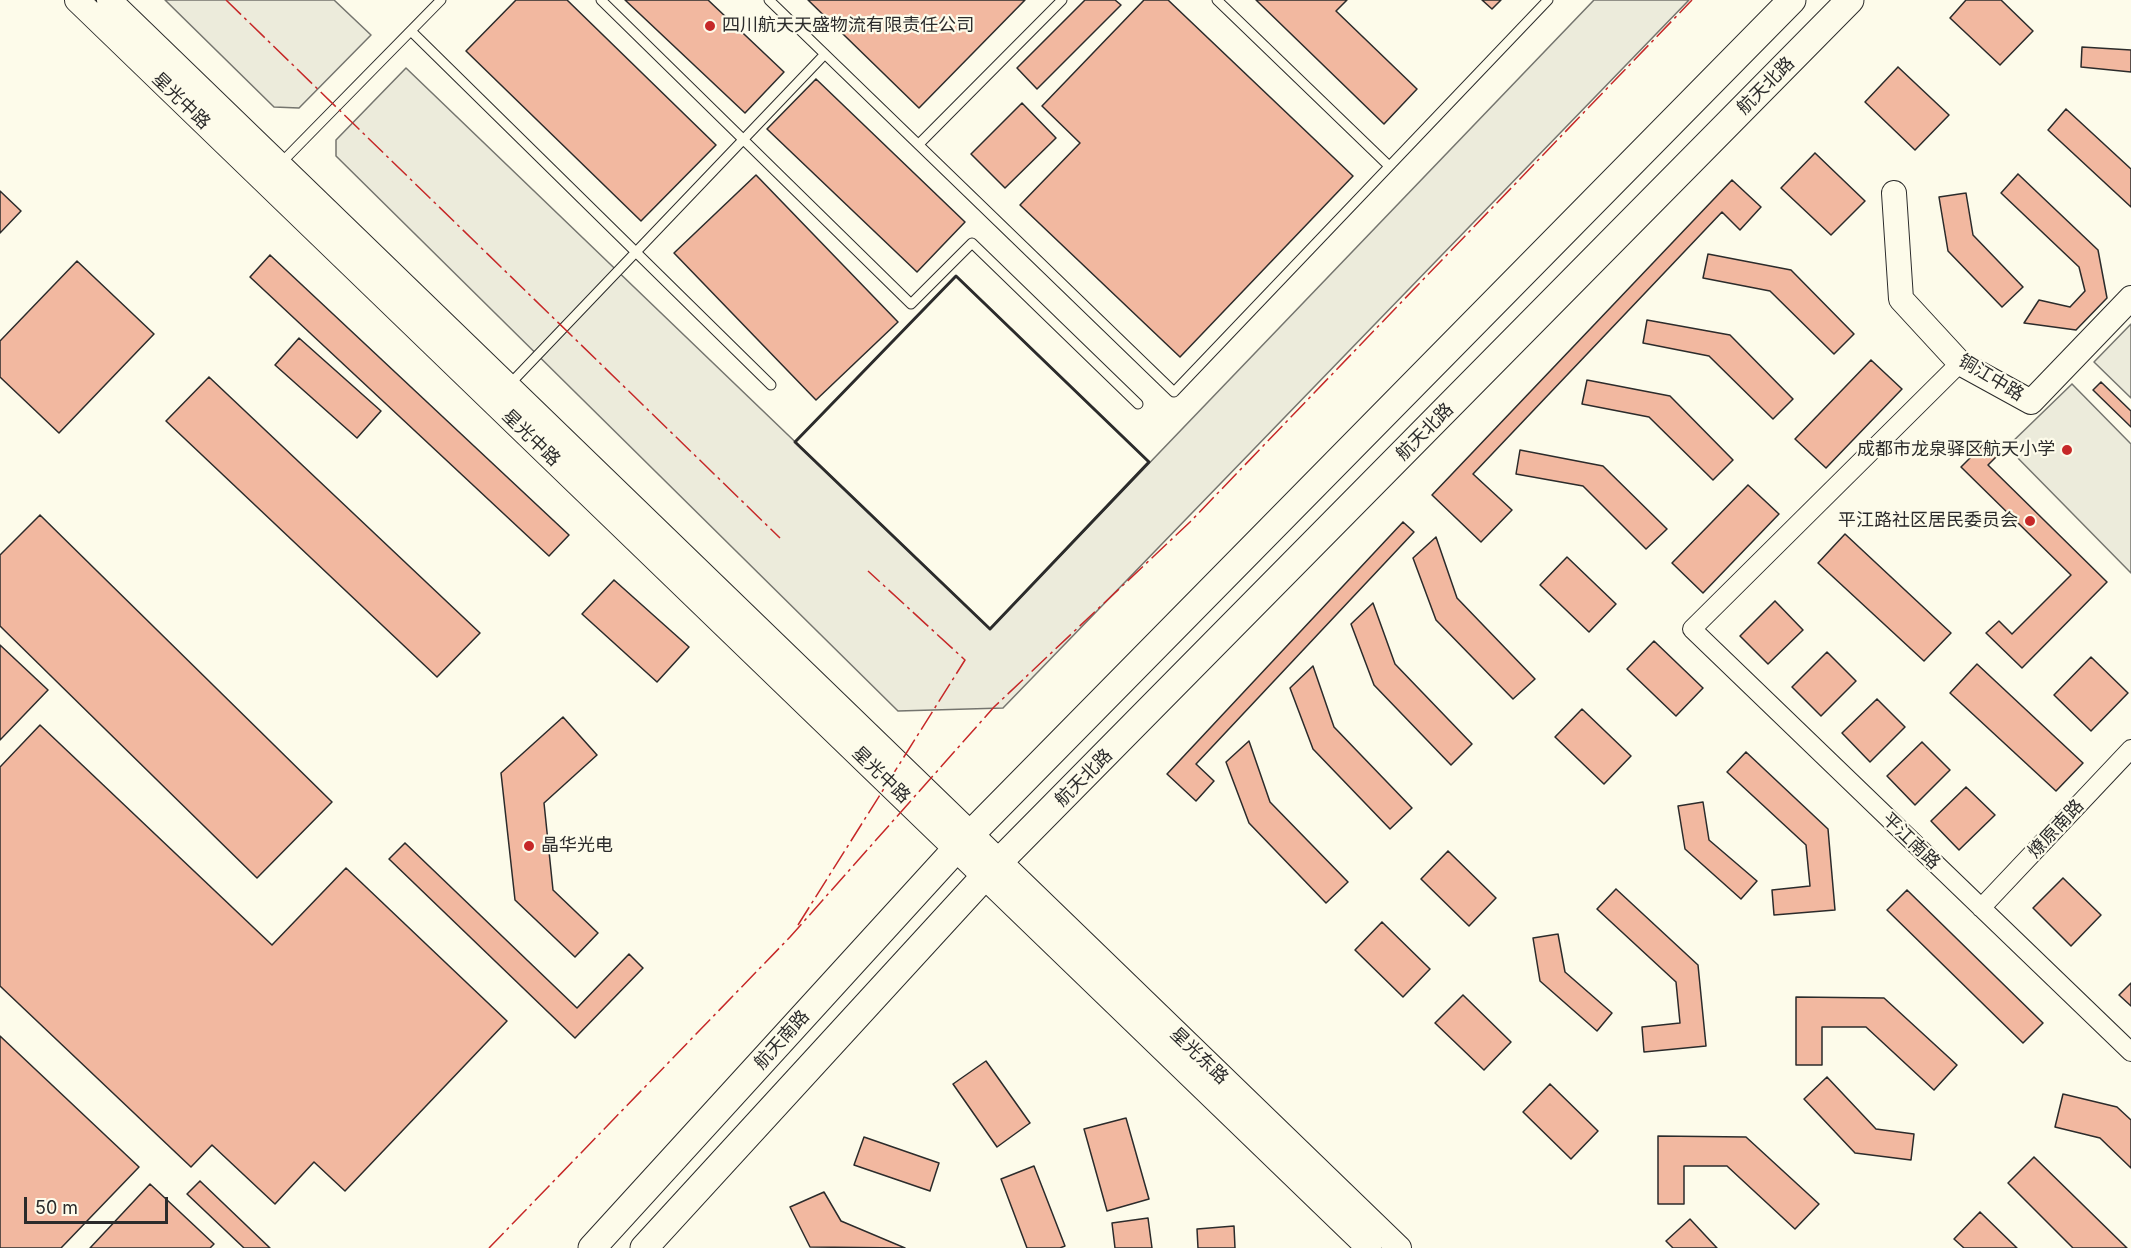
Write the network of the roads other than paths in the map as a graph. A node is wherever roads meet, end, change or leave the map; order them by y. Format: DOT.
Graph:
graph roads {
  1 [pos="77,0"];
  2 [pos="109,0"];
  3 [pos="441,0"];
  4 [pos="601,0"];
  5 [pos="770,0"];
  6 [pos="1062,0"];
  7 [pos="1217,0"];
  8 [pos="1548,0"];
  9 [pos="1792,0"];
  10 [pos="1850,0"];
  11 [pos="411,32"];
  12 [pos="825,54"];
  13 [pos="743,139"];
  14 [pos="918,144"];
  15 [pos="280,164"];
  16 [pos="1389,166"];
  17 [pos="1894,193"];
  18 [pos="636,251"];
  19 [pos="2131,298"];
  20 [pos="1960,363"];
  21 [pos="508,386"];
  22 [pos="771,386"];
  23 [pos="1138,404"];
  24 [pos="2131,749"];
  25 [pos="965,841"];
  26 [pos="993,870"];
  27 [pos="1981,908"];
  28 [pos="2131,1052"];
  29 [pos="592,1248"];
  30 [pos="644,1248"];
  31 [pos="1370,1248"];
  32 [pos="1399,1248"];
  1 -- 25 [label="main road, 星光中路"];
  2 -- 15 [label="main road, 星光中路"];
  3 -- 11 [label="lane"];
  4 -- 13 [label="lane"];
  5 -- 12 [label="lane"];
  6 -- 14 [label="lane"];
  7 -- 16 [label="lane"];
  8 -- 16 [label="lane"];
  9 -- 25 [label="main road"];
  10 -- 26 [label="main road, 航天北路"];
  11 -- 15 [label="lane"];
  11 -- 18 [label="lane"];
  12 -- 13 [label="lane"];
  12 -- 14 [label="lane"];
  13 -- 18 [label="lane"];
  13 -- 23 [label="lane"];
  14 -- 16 [label="lane"];
  15 -- 21 [label="main road, 星光中路"];
  17 -- 20 [label="main road, 铜江中路"];
  18 -- 21 [label="lane"];
  18 -- 22 [label="lane"];
  19 -- 20 [label="main road, 铜江中路"];
  20 -- 27 [label="street, 平江南路"];
  21 -- 25 [label="main road, 星光中路"];
  24 -- 27 [label="street, 燎原南路"];
  25 -- 26 [label="main road, 星光中路"];
  25 -- 29 [label="main road, 航天南路"];
  26 -- 30 [label="main road"];
  26 -- 31 [label="main road, 星光东路"];
  26 -- 32 [label="main road, 星光东路"];
  27 -- 28 [label="street, 平江南路"];
}
